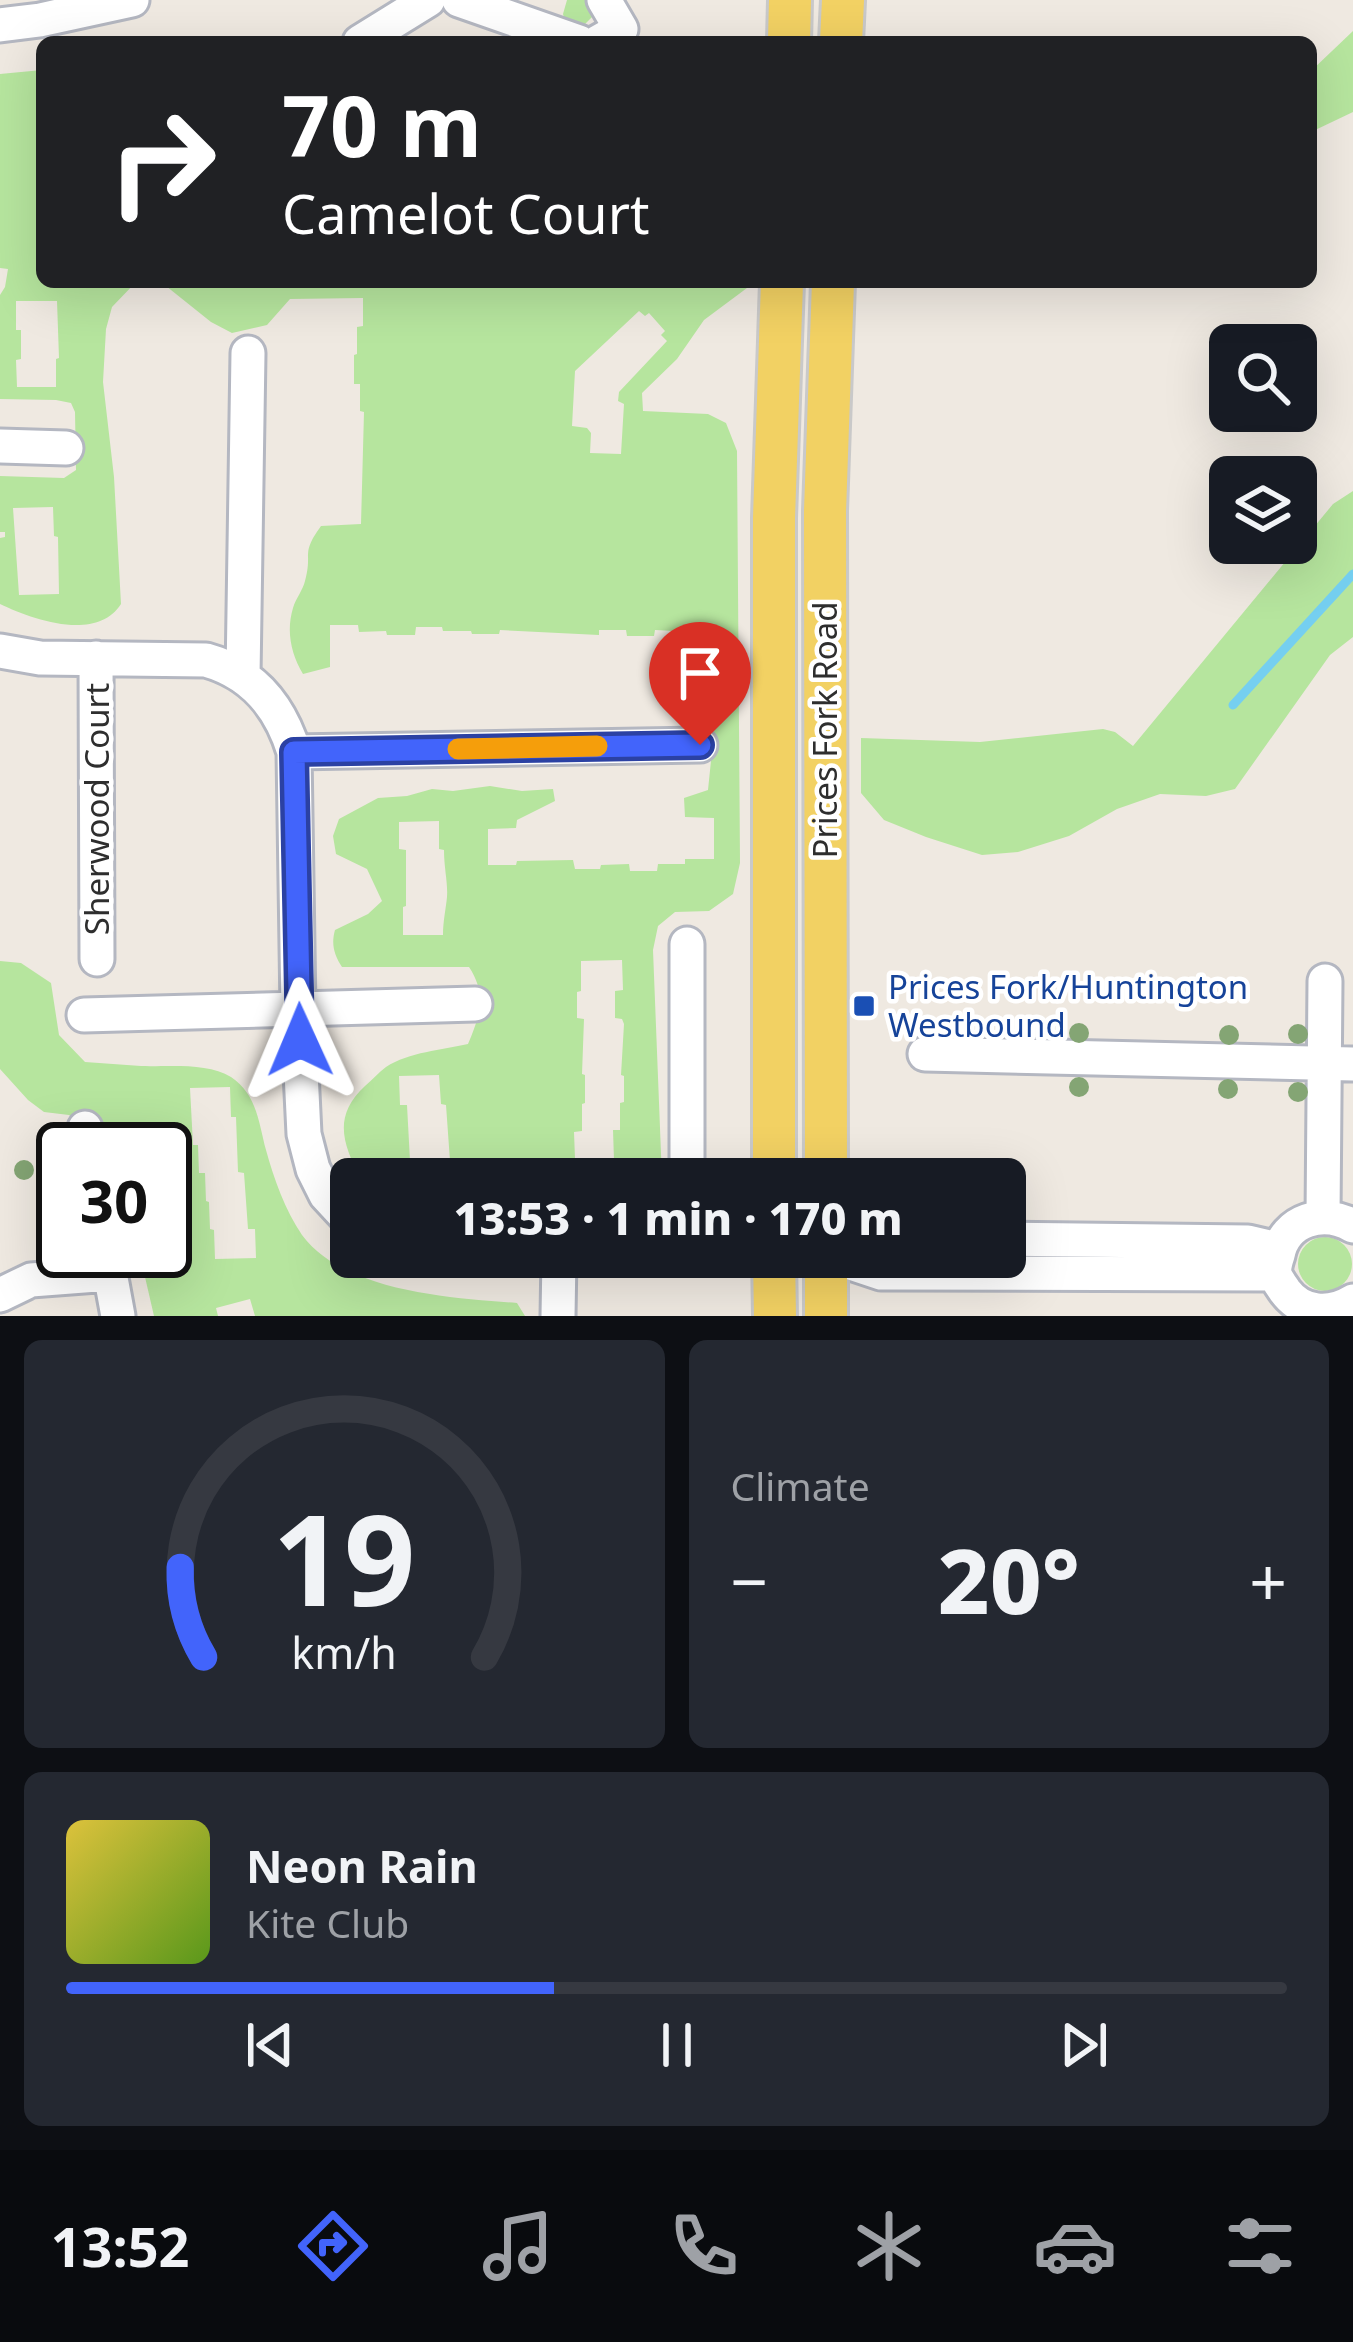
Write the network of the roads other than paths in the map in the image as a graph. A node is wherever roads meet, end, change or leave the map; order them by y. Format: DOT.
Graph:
graph roads {
  1 [pos="132,0"];
  2 [pos="428,0"];
  3 [pos="459,0"];
  4 [pos="604,0"];
  5 [pos="790,0"];
  6 [pos="843,0"];
  7 [pos="0,25"];
  8 [pos="371,36"];
  9 [pos="562,36"];
  10 [pos="608,36"];
  11 [pos="789,36"];
  12 [pos="841,36"];
  13 [pos="782,288"];
  14 [pos="833,288"];
  15 [pos="248,352"];
  16 [pos="0,446"];
  17 [pos="66,448"];
  18 [pos="0,651"];
  19 [pos="96,658"];
  20 [pos="243,676"];
  21 [pos="700,745"];
  22 [pos="294,752"];
  23 [pos="687,944"];
  24 [pos="98,959"];
  25 [pos="1325,981"];
  26 [pos="475,1004"];
  27 [pos="298,1010"];
  28 [pos="84,1015"];
  29 [pos="925,1054"];
  30 [pos="1338,1064"];
  31 [pos="687,1158"];
  32 [pos="774,1158"];
  33 [pos="826,1158"];
  34 [pos="330,1199"];
  35 [pos="1338,1221"];
  36 [pos="1026,1239"];
  37 [pos="1277,1262"];
  38 [pos="1026,1269"];
  39 [pos="41,1278"];
  40 [pos="111,1278"];
  41 [pos="558,1278"];
  42 [pos="774,1278"];
  43 [pos="829,1278"];
  44 [pos="0,1295"];
  45 [pos="1332,1309"];
  46 [pos="118,1316"];
  47 [pos="558,1316"];
  48 [pos="775,1316"];
  49 [pos="826,1316"];
  1 -- 7 [label="street"];
  2 -- 8 [label="street"];
  3 -- 9 [label="street"];
  4 -- 10 [label="street"];
  5 -- 11 [label="main road"];
  6 -- 12 [label="main road"];
  13 -- 32 [label="main road, Prices Fork Road"];
  14 -- 33 [label="main road, Prices Fork Road"];
  15 -- 20 [label="street"];
  16 -- 17 [label="street"];
  18 -- 19 [label="street"];
  19 -- 20 [label="street"];
  19 -- 24 [label="street, Sherwood Court"];
  20 -- 22 [label="street"];
  21 -- 22 [label="street"];
  22 -- 27 [label="street"];
  23 -- 31 [label="street"];
  25 -- 30 [label="street"];
  26 -- 27 [label="street"];
  27 -- 28 [label="street"];
  27 -- 34 [label="street"];
  29 -- 30 [label="street"];
  30 -- 35 [label="street"];
  35 -- 37 [label="street"];
  36 -- 37 [label="street"];
  37 -- 38 [label="street"];
  37 -- 45 [label="street"];
  39 -- 44 [label="street"];
  40 -- 46 [label="street"];
  41 -- 47 [label="street"];
  42 -- 48 [label="main road"];
  43 -- 49 [label="main road"];
}
